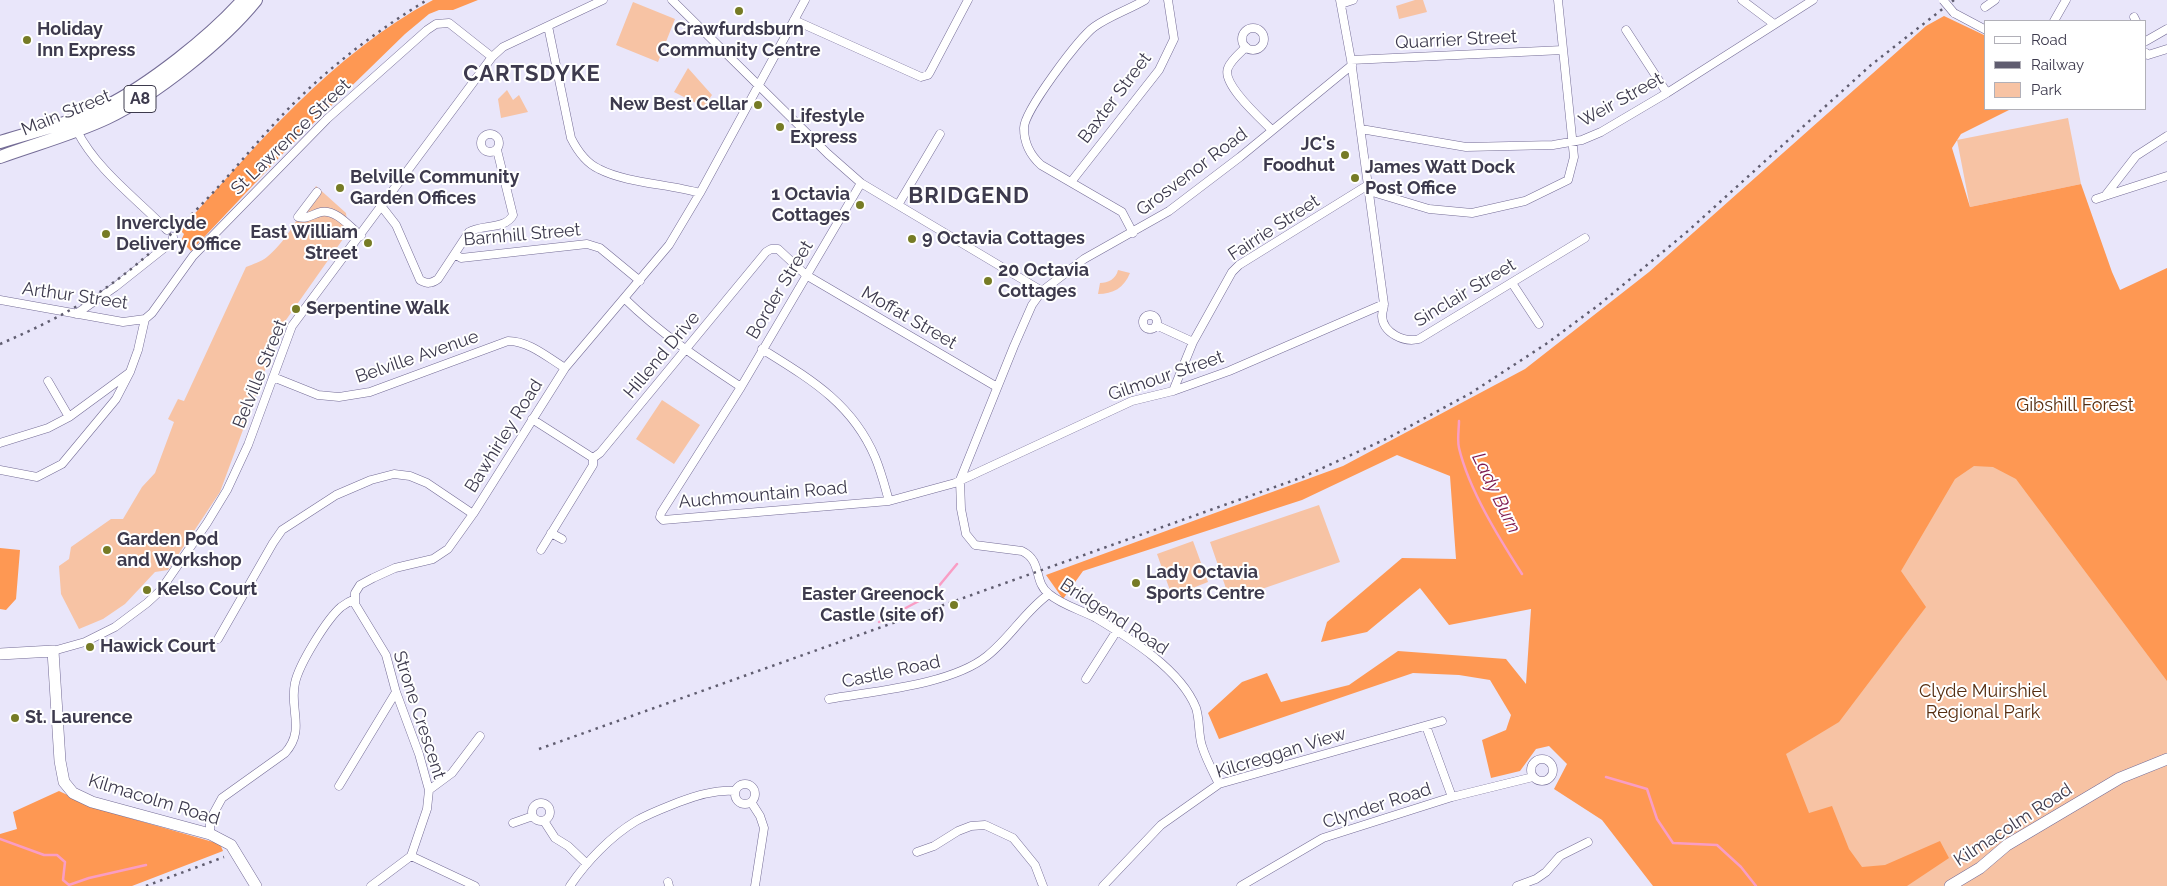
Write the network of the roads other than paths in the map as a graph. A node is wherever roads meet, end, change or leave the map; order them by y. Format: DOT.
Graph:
graph roads {
  1 [pos="253,0"];
  2 [pos="603,0"];
  3 [pos="672,0"];
  4 [pos="805,0"];
  5 [pos="968,0"];
  6 [pos="1145,0"];
  7 [pos="1168,0"];
  8 [pos="1352,0"];
  9 [pos="1558,0"];
  10 [pos="1742,0"];
  11 [pos="1812,0"];
  12 [pos="1942,0"];
  13 [pos="1994,0"];
  14 [pos="2066,0"];
  15 [pos="1341,2"];
  16 [pos="1985,8"];
  17 [pos="794,20"];
  18 [pos="2055,20"];
  19 [pos="1774,24"];
  20 [pos="548,26"];
  21 [pos="1984,29"];
  22 [pos="2167,29"];
  23 [pos="1626,30"];
  24 [pos="2147,39"];
  25 [pos="1246,47"];
  26 [pos="2167,49"];
  27 [pos="1563,50"];
  28 [pos="2147,54"];
  29 [pos="492,57"];
  30 [pos="1352,63"];
  31 [pos="757,85"];
  32 [pos="1666,93"];
  33 [pos="1361,129"];
  34 [pos="77,130"];
  35 [pos="1272,130"];
  36 [pos="940,134"];
  37 [pos="2167,136"];
  38 [pos="0,142"];
  39 [pos="1571,142"];
  40 [pos="497,150"];
  41 [pos="0,157"];
  42 [pos="2167,176"];
  43 [pos="1071,182"];
  44 [pos="861,183"];
  45 [pos="1369,188"];
  46 [pos="317,192"];
  47 [pos="700,193"];
  48 [pos="2105,196"];
  49 [pos="2096,199"];
  50 [pos="898,205"];
  51 [pos="382,208"];
  52 [pos="167,230"];
  53 [pos="1133,233"];
  54 [pos="361,236"];
  55 [pos="173,237"];
  56 [pos="1585,238"];
  57 [pos="455,254"];
  58 [pos="806,275"];
  59 [pos="640,281"];
  60 [pos="1512,282"];
  61 [pos="1042,291"];
  62 [pos="625,299"];
  63 [pos="0,300"];
  64 [pos="1384,304"];
  65 [pos="76,314"];
  66 [pos="146,319"];
  67 [pos="1539,324"];
  68 [pos="1156,325"];
  69 [pos="1193,342"];
  70 [pos="762,349"];
  71 [pos="685,350"];
  72 [pos="565,368"];
  73 [pos="130,372"];
  74 [pos="273,377"];
  75 [pos="48,380"];
  76 [pos="741,387"];
  77 [pos="997,387"];
  78 [pos="1173,391"];
  79 [pos="69,417"];
  80 [pos="532,419"];
  81 [pos="0,443"];
  82 [pos="593,458"];
  83 [pos="0,470"];
  84 [pos="960,480"];
  85 [pos="889,501"];
  86 [pos="473,514"];
  87 [pos="551,533"];
  88 [pos="562,539"];
  89 [pos="541,550"];
  90 [pos="1049,594"];
  91 [pos="355,599"];
  92 [pos="1116,632"];
  93 [pos="218,639"];
  94 [pos="53,651"];
  95 [pos="0,654"];
  96 [pos="1086,679"];
  97 [pos="396,692"];
  98 [pos="829,700"];
  99 [pos="1442,721"];
  100 [pos="1426,726"];
  101 [pos="480,736"];
  102 [pos="2167,759"];
  103 [pos="1533,777"];
  104 [pos="1219,784"];
  105 [pos="339,786"];
  106 [pos="429,790"];
  107 [pos="735,791"];
  108 [pos="1452,797"];
  109 [pos="752,802"];
  110 [pos="533,816"];
  111 [pos="544,821"];
  112 [pos="513,823"];
  113 [pos="210,834"];
  114 [pos="1588,842"];
  115 [pos="917,852"];
  116 [pos="411,856"];
  117 [pos="587,864"];
  118 [pos="457,878"];
  119 [pos="256,886"];
  120 [pos="371,886"];
  121 [pos="453,886"];
  122 [pos="475,886"];
  123 [pos="570,886"];
  124 [pos="754,886"];
  125 [pos="1043,886"];
  126 [pos="1103,886"];
  127 [pos="1240,886"];
  128 [pos="1517,886"];
  129 [pos="1950,886"];
  1 -- 34 [label="highway, Main Street / A8"];
  1 -- 38 [label="highway, Main Street / A8"];
  2 -- 20 [label="street, Belville Street"];
  3 -- 31 [label="street"];
  4 -- 17 [label="street, Bawhirley Road"];
  5 -- 17 [label="street"];
  6 -- 43 [label="street"];
  7 -- 43 [label="street, Baxter Street"];
  8 -- 15 [label="street"];
  9 -- 27 [label="street"];
  10 -- 19 [label="street"];
  11 -- 19 [label="street, Weir Street"];
  12 -- 21 [label="street, bridge"];
  13 -- 16 [label="street"];
  14 -- 18 [label="street"];
  15 -- 30 [label="street, Sinclair Street"];
  17 -- 31 [label="street, Bawhirley Road"];
  19 -- 32 [label="street, Weir Street"];
  20 -- 29 [label="street, Belville Street"];
  20 -- 47 [label="street"];
  22 -- 24 [label="street"];
  23 -- 32 [label="street"];
  25 -- 35 [label="street"];
  26 -- 28 [label="street"];
  27 -- 30 [label="street, Quarrier Street"];
  27 -- 39 [label="street"];
  29 -- 51 [label="street, Belville Street"];
  29 -- 66 [label="street, St Lawrence Street"];
  30 -- 33 [label="street, Sinclair Street"];
  30 -- 35 [label="street, Grosvenor Road"];
  31 -- 44 [label="street"];
  31 -- 47 [label="street, Bawhirley Road"];
  32 -- 39 [label="street, Weir Street"];
  33 -- 39 [label="street, Weir Street"];
  33 -- 45 [label="street, Sinclair Street"];
  34 -- 41 [label="highway, Main Street / A8"];
  34 -- 52 [label="street"];
  35 -- 53 [label="street, Grosvenor Road"];
  36 -- 50 [label="street"];
  37 -- 48 [label="street"];
  39 -- 45 [label="street"];
  40 -- 57 [label="street"];
  42 -- 48 [label="street"];
  43 -- 53 [label="street"];
  44 -- 50 [label="street"];
  44 -- 58 [label="street, Border Street"];
  45 -- 64 [label="street, Sinclair Street"];
  45 -- 69 [label="street, Fairrie Street"];
  46 -- 54 [label="street"];
  47 -- 59 [label="street, Bawhirley Road"];
  48 -- 49 [label="street"];
  50 -- 61 [label="street"];
  51 -- 54 [label="street, Belville Street"];
  51 -- 57 [label="street"];
  53 -- 61 [label="street, Grosvenor Road"];
  54 -- 74 [label="street, Belville Street"];
  55 -- 65 [label="street"];
  56 -- 60 [label="street, Sinclair Street"];
  57 -- 59 [label="street, Barnhill Street"];
  58 -- 70 [label="street, Border Street"];
  58 -- 71 [label="street, Hillend Drive"];
  58 -- 77 [label="street, Moffat Street"];
  59 -- 62 [label="street, Bawhirley Road"];
  60 -- 64 [label="street, Sinclair Street"];
  60 -- 67 [label="street"];
  61 -- 77 [label="street, Bridgend Road"];
  62 -- 71 [label="street"];
  62 -- 72 [label="street, Bawhirley Road"];
  63 -- 65 [label="street, Arthur Street"];
  64 -- 78 [label="street, Gilmour Street"];
  65 -- 66 [label="street, Arthur Street"];
  66 -- 73 [label="street, St Lawrence Street"];
  68 -- 69 [label="street"];
  69 -- 78 [label="street, Fairrie Street"];
  70 -- 76 [label="street, Border Street"];
  70 -- 85 [label="street"];
  71 -- 76 [label="street"];
  71 -- 82 [label="street, Hillend Drive"];
  72 -- 74 [label="street, Belville Avenue"];
  72 -- 80 [label="street, Bawhirley Road"];
  73 -- 79 [label="street"];
  73 -- 83 [label="street, St Lawrence Street"];
  74 -- 94 [label="street, Belville Street"];
  75 -- 79 [label="street"];
  76 -- 85 [label="street, Auchmountain Road"];
  77 -- 84 [label="street, Bridgend Road"];
  78 -- 84 [label="street, Gilmour Street"];
  79 -- 81 [label="street"];
  80 -- 82 [label="street"];
  80 -- 86 [label="street, Bawhirley Road"];
  82 -- 87 [label="street"];
  84 -- 85 [label="street, Auchmountain Road"];
  84 -- 90 [label="street, Bridgend Road"];
  86 -- 91 [label="street, Bawhirley Road"];
  86 -- 93 [label="street"];
  87 -- 88 [label="street"];
  87 -- 89 [label="street"];
  90 -- 92 [label="street, Bridgend Road"];
  90 -- 98 [label="street, Castle Road"];
  91 -- 97 [label="street, Strone Crescent"];
  91 -- 113 [label="street, Bawhirley Road"];
  92 -- 96 [label="street"];
  92 -- 104 [label="street, Bridgend Road"];
  94 -- 95 [label="main road"];
  94 -- 113 [label="main road, Kilmacolm Road"];
  97 -- 105 [label="street"];
  97 -- 106 [label="street, Strone Crescent"];
  99 -- 100 [label="street, Kilcreggan View"];
  100 -- 104 [label="street, Kilcreggan View"];
  100 -- 108 [label="street"];
  101 -- 106 [label="street"];
  102 -- 129 [label="main road, Kilmacolm Road"];
  103 -- 108 [label="street, Clynder Road"];
  104 -- 126 [label="street, Kilcreggan View"];
  106 -- 116 [label="street, Strone Crescent"];
  107 -- 109 [label="street"];
  107 -- 109 [label="street"];
  107 -- 117 [label="street"];
  108 -- 127 [label="street, Clynder Road"];
  109 -- 124 [label="street"];
  110 -- 111 [label="street"];
  110 -- 111 [label="street"];
  110 -- 112 [label="street"];
  111 -- 117 [label="street"];
  113 -- 119 [label="main road, Kilmacolm Road"];
  114 -- 128 [label="street"];
  115 -- 125 [label="street"];
  116 -- 118 [label="street"];
  116 -- 120 [label="street"];
  117 -- 123 [label="street"];
  118 -- 121 [label="street"];
  118 -- 122 [label="street"];
}
